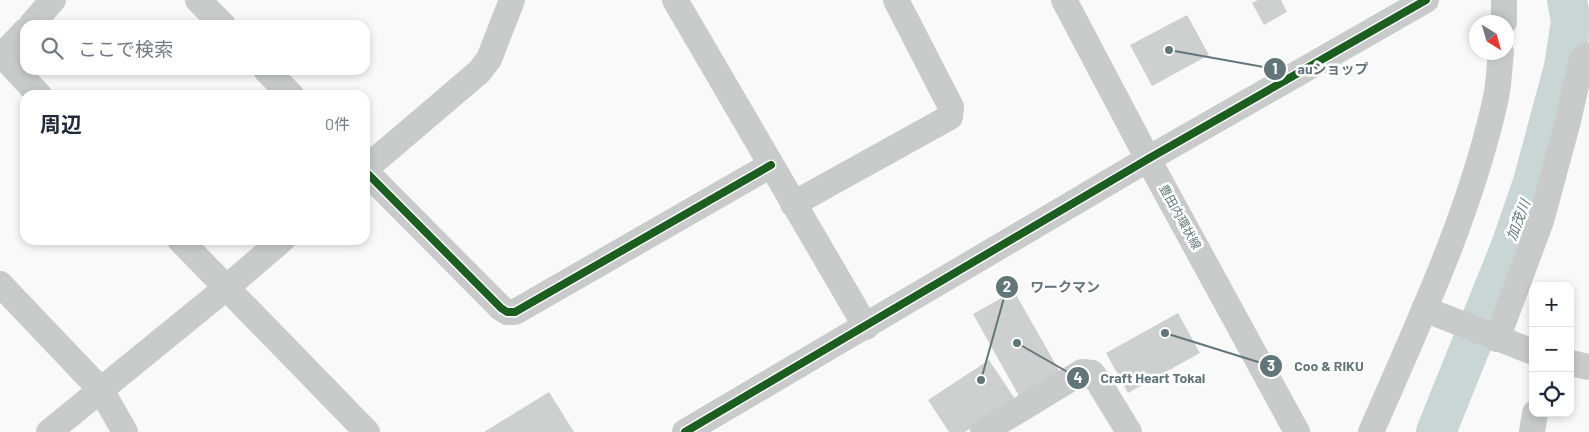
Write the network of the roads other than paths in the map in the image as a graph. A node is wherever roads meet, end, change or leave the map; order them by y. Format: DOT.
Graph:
graph roads {
  1 [pos="53,0"];
  2 [pos="198,0"];
  3 [pos="512,0"];
  4 [pos="675,0"];
  5 [pos="896,0"];
  6 [pos="1064,0"];
  7 [pos="1504,0"];
  8 [pos="1423,2"];
  9 [pos="1504,15"];
  10 [pos="35,20"];
  11 [pos="218,20"];
  12 [pos="20,36"];
  13 [pos="1,56"];
  14 [pos="1589,56"];
  15 [pos="1500,60"];
  16 [pos="20,75"];
  17 [pos="20,75"];
  18 [pos="271,75"];
  19 [pos="35,90"];
  20 [pos="286,90"];
  21 [pos="1148,159"];
  22 [pos="771,165"];
  23 [pos="370,166"];
  24 [pos="370,175"];
  25 [pos="793,204"];
  26 [pos="185,245"];
  27 [pos="276,245"];
  28 [pos="0,285"];
  29 [pos="226,288"];
  30 [pos="1424,309"];
  31 [pos="866,327"];
  32 [pos="1497,339"];
  33 [pos="1529,351"];
  34 [pos="1574,364"];
  35 [pos="1589,367"];
  36 [pos="101,390"];
  37 [pos="1534,417"];
  38 [pos="49,432"];
  39 [pos="125,432"];
  40 [pos="367,432"];
  41 [pos="685,432"];
  42 [pos="984,432"];
  43 [pos="1129,432"];
  44 [pos="1297,432"];
  45 [pos="1371,432"];
  46 [pos="1532,432"];
  1 -- 10 [label="street"];
  2 -- 11 [label="street"];
  3 -- 23 [label="street"];
  4 -- 22 [label="street"];
  5 -- 25 [label="street"];
  6 -- 21 [label="street, 豊田内環状線"];
  7 -- 9 [label="street"];
  8 -- 21 [label="street"];
  12 -- 13 [label="street"];
  13 -- 17 [label="street"];
  14 -- 32 [label="street"];
  15 -- 30 [label="street"];
  16 -- 19 [label="street"];
  18 -- 20 [label="street"];
  21 -- 31 [label="street"];
  21 -- 44 [label="street, 豊田内環状線"];
  22 -- 24 [label="street"];
  22 -- 25 [label="street"];
  25 -- 31 [label="street"];
  26 -- 29 [label="street"];
  27 -- 29 [label="street"];
  28 -- 36 [label="street"];
  29 -- 36 [label="street"];
  29 -- 40 [label="street"];
  30 -- 32 [label="street"];
  30 -- 45 [label="street"];
  31 -- 41 [label="street"];
  32 -- 33 [label="street"];
  34 -- 35 [label="street"];
  36 -- 38 [label="street"];
  36 -- 39 [label="street"];
  37 -- 46 [label="street"];
  42 -- 43 [label="street"];
}
